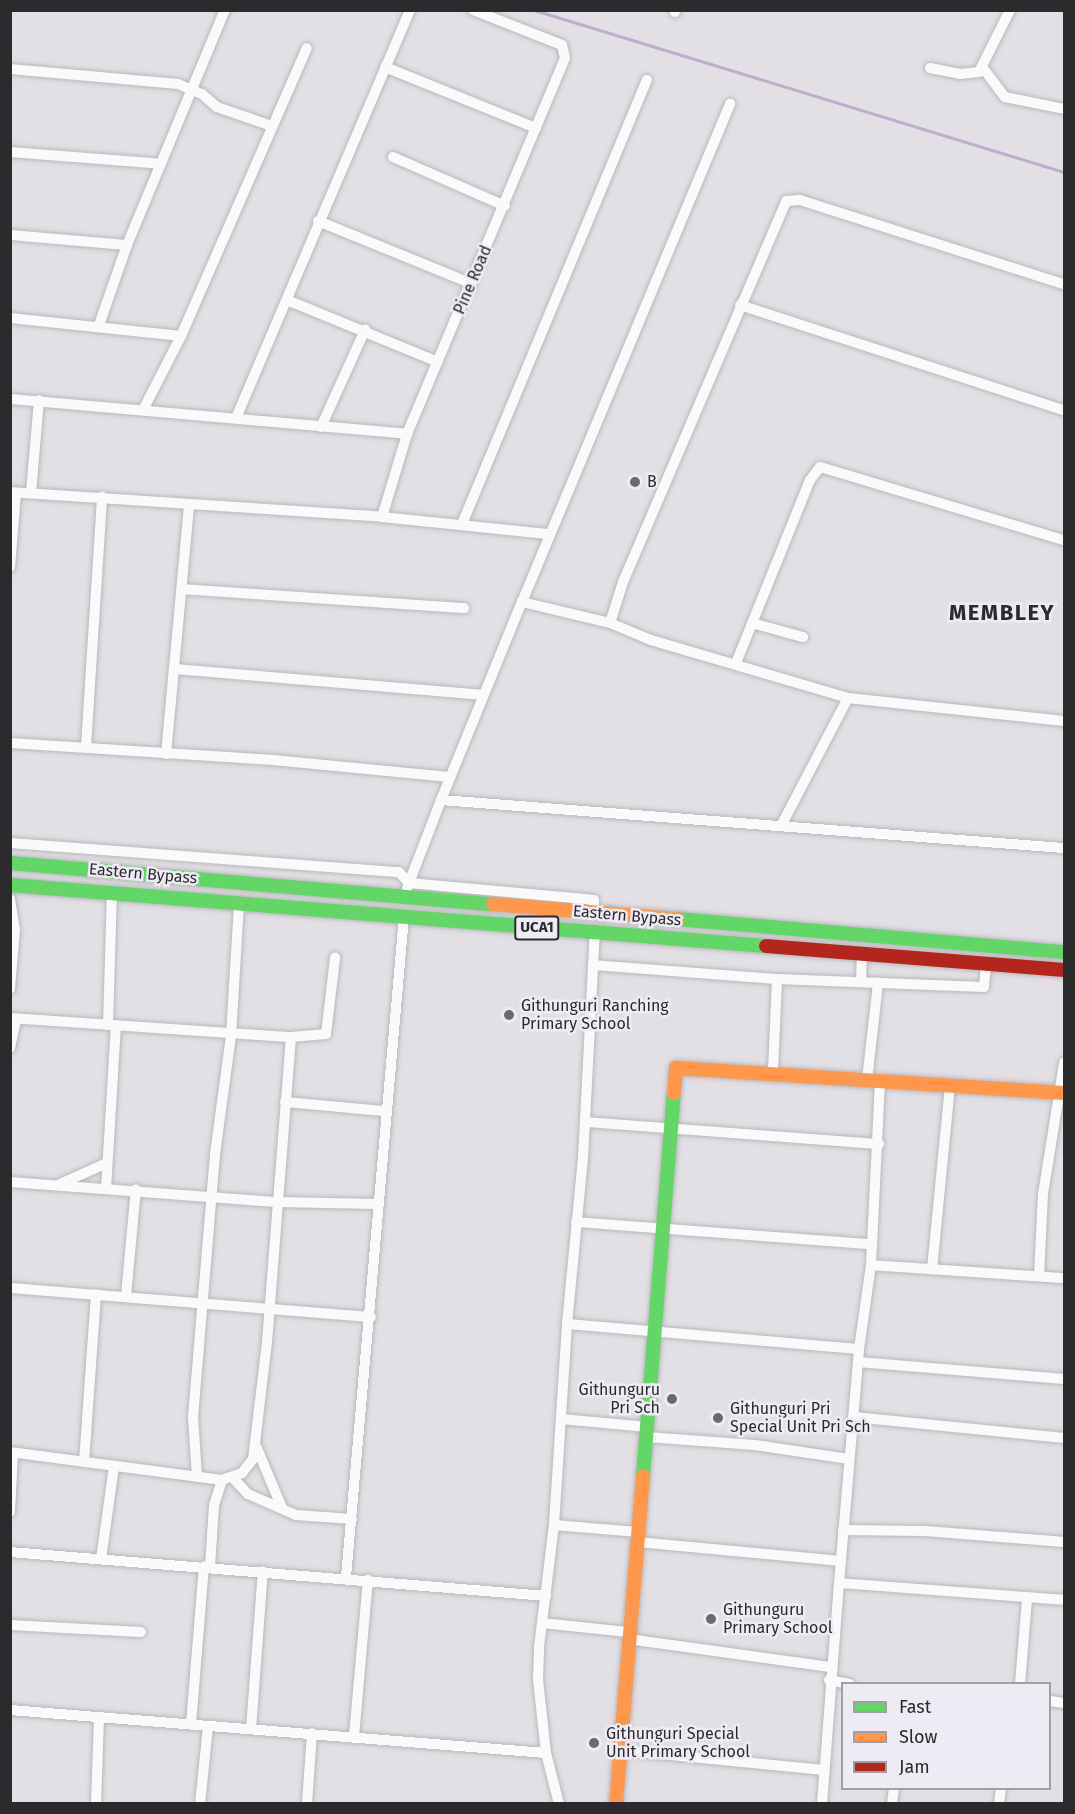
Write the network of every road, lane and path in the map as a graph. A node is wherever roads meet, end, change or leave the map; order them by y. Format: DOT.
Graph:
graph roads {
  1 [pos="225,10"];
  2 [pos="410,10"];
  3 [pos="473,10"];
  4 [pos="1010,10"];
  5 [pos="307,48"];
  6 [pos="385,67"];
  7 [pos="930,68"];
  8 [pos="983,68"];
  9 [pos="10,69"];
  10 [pos="646,80"];
  11 [pos="191,89"];
  12 [pos="730,104"];
  13 [pos="1065,109"];
  14 [pos="272,126"];
  15 [pos="536,128"];
  16 [pos="10,152"];
  17 [pos="393,157"];
  18 [pos="161,164"];
  19 [pos="505,206"];
  20 [pos="318,221"];
  21 [pos="10,235"];
  22 [pos="127,245"];
  23 [pos="472,284"];
  24 [pos="1065,284"];
  25 [pos="286,300"];
  26 [pos="740,305"];
  27 [pos="10,318"];
  28 [pos="99,325"];
  29 [pos="365,330"];
  30 [pos="181,336"];
  31 [pos="438,362"];
  32 [pos="10,399"];
  33 [pos="39,400"];
  34 [pos="142,410"];
  35 [pos="1065,410"];
  36 [pos="236,418"];
  37 [pos="321,427"];
  38 [pos="407,434"];
  39 [pos="13,493"];
  40 [pos="31,493"];
  41 [pos="102,497"];
  42 [pos="189,505"];
  43 [pos="382,517"];
  44 [pos="462,524"];
  45 [pos="547,534"];
  46 [pos="1065,540"];
  47 [pos="10,567"];
  48 [pos="182,589"];
  49 [pos="522,602"];
  50 [pos="464,608"];
  51 [pos="610,623"];
  52 [pos="752,623"];
  53 [pos="803,637"];
  54 [pos="736,663"];
  55 [pos="174,669"];
  56 [pos="482,695"];
  57 [pos="848,698"];
  58 [pos="1065,721"];
  59 [pos="10,743"];
  60 [pos="86,746"];
  61 [pos="166,754"];
  62 [pos="449,777"];
  63 [pos="441,800"];
  64 [pos="781,826"];
  65 [pos="10,843"];
  66 [pos="1065,848"];
  67 [pos="10,863"];
  68 [pos="267,863"];
  69 [pos="264,883"];
  70 [pos="10,885"];
  71 [pos="407,888"];
  72 [pos="112,893"];
  73 [pos="10,899"];
  74 [pos="471,900"];
  75 [pos="239,904"];
  76 [pos="594,913"];
  77 [pos="404,917"];
  78 [pos="468,922"];
  79 [pos="595,932"];
  80 [pos="1065,952"];
  81 [pos="862,954"];
  82 [pos="335,958"];
  83 [pos="986,963"];
  84 [pos="593,965"];
  85 [pos="1065,970"];
  86 [pos="777,979"];
  87 [pos="861,982"];
  88 [pos="878,983"];
  89 [pos="10,989"];
  90 [pos="13,1019"];
  91 [pos="112,1025"];
  92 [pos="231,1035"];
  93 [pos="291,1036"];
  94 [pos="10,1048"];
  95 [pos="1065,1063"];
  96 [pos="773,1072"];
  97 [pos="873,1081"];
  98 [pos="950,1085"];
  99 [pos="1062,1093"];
  100 [pos="285,1102"];
  101 [pos="384,1111"];
  102 [pos="586,1122"];
  103 [pos="671,1128"];
  104 [pos="879,1144"];
  105 [pos="107,1163"];
  106 [pos="10,1182"];
  107 [pos="59,1185"];
  108 [pos="106,1188"];
  109 [pos="136,1189"];
  110 [pos="211,1196"];
  111 [pos="278,1202"];
  112 [pos="376,1204"];
  113 [pos="576,1222"];
  114 [pos="662,1231"];
  115 [pos="872,1244"];
  116 [pos="871,1264"];
  117 [pos="932,1269"];
  118 [pos="1038,1276"];
  119 [pos="1065,1278"];
  120 [pos="10,1288"];
  121 [pos="96,1294"];
  122 [pos="126,1296"];
  123 [pos="204,1301"];
  124 [pos="270,1307"];
  125 [pos="371,1317"];
  126 [pos="567,1324"];
  127 [pos="653,1330"];
  128 [pos="859,1349"];
  129 [pos="858,1362"];
  130 [pos="1065,1379"];
  131 [pos="854,1417"];
  132 [pos="561,1419"];
  133 [pos="648,1432"];
  134 [pos="1065,1438"];
  135 [pos="256,1446"];
  136 [pos="12,1453"];
  137 [pos="849,1460"];
  138 [pos="84,1462"];
  139 [pos="114,1467"];
  140 [pos="197,1478"];
  141 [pos="227,1479"];
  142 [pos="282,1508"];
  143 [pos="10,1512"];
  144 [pos="352,1519"];
  145 [pos="554,1526"];
  146 [pos="843,1530"];
  147 [pos="638,1537"];
  148 [pos="1065,1542"];
  149 [pos="10,1552"];
  150 [pos="101,1559"];
  151 [pos="841,1561"];
  152 [pos="207,1567"];
  153 [pos="263,1570"];
  154 [pos="346,1577"];
  155 [pos="368,1580"];
  156 [pos="839,1582"];
  157 [pos="546,1596"];
  158 [pos="1027,1598"];
  159 [pos="1065,1600"];
  160 [pos="542,1623"];
  161 [pos="10,1625"];
  162 [pos="141,1632"];
  163 [pos="628,1635"];
  164 [pos="830,1667"];
  165 [pos="829,1680"];
  166 [pos="843,1682"];
  167 [pos="1020,1682"];
  168 [pos="10,1710"];
  169 [pos="99,1717"];
  170 [pos="191,1724"];
  171 [pos="208,1726"];
  172 [pos="251,1729"];
  173 [pos="312,1734"];
  174 [pos="354,1736"];
  175 [pos="620,1750"];
  176 [pos="546,1753"];
  177 [pos="824,1770"];
  178 [pos="96,1803"];
  179 [pos="200,1803"];
  180 [pos="307,1803"];
  181 [pos="559,1803"];
  182 [pos="616,1803"];
  183 [pos="822,1803"];
  1 -- 11 [label="street"];
  2 -- 6 [label="street"];
  3 -- 15 [label="street, Pine Road"];
  4 -- 8 [label="street"];
  5 -- 14 [label="street"];
  6 -- 15 [label="street"];
  6 -- 20 [label="street"];
  7 -- 8 [label="street"];
  8 -- 13 [label="street"];
  9 -- 11 [label="street"];
  10 -- 44 [label="street"];
  11 -- 14 [label="street"];
  11 -- 18 [label="street"];
  12 -- 45 [label="street"];
  14 -- 30 [label="street"];
  15 -- 19 [label="street, Pine Road"];
  16 -- 18 [label="street"];
  17 -- 19 [label="street"];
  18 -- 22 [label="street"];
  19 -- 23 [label="street, Pine Road"];
  20 -- 23 [label="street"];
  20 -- 25 [label="street"];
  21 -- 22 [label="street"];
  22 -- 28 [label="street"];
  23 -- 31 [label="street, Pine Road"];
  24 -- 26 [label="street"];
  25 -- 29 [label="street"];
  25 -- 36 [label="street"];
  26 -- 35 [label="street"];
  26 -- 51 [label="street"];
  27 -- 28 [label="street"];
  28 -- 30 [label="street"];
  29 -- 31 [label="street"];
  29 -- 37 [label="street"];
  30 -- 34 [label="street"];
  31 -- 38 [label="street, Pine Road"];
  32 -- 33 [label="street"];
  33 -- 34 [label="street"];
  33 -- 40 [label="street"];
  34 -- 36 [label="street"];
  36 -- 37 [label="street"];
  37 -- 38 [label="street"];
  38 -- 43 [label="street, Pine Road"];
  39 -- 40 [label="street"];
  39 -- 47 [label="street"];
  40 -- 41 [label="street"];
  41 -- 42 [label="street"];
  41 -- 60 [label="street"];
  42 -- 43 [label="street"];
  42 -- 48 [label="street"];
  43 -- 44 [label="street"];
  44 -- 45 [label="street"];
  45 -- 49 [label="street"];
  46 -- 52 [label="street"];
  48 -- 50 [label="street"];
  48 -- 55 [label="street"];
  49 -- 51 [label="street"];
  49 -- 56 [label="street"];
  51 -- 54 [label="street"];
  52 -- 53 [label="street"];
  52 -- 54 [label="street"];
  54 -- 57 [label="street"];
  55 -- 56 [label="street"];
  55 -- 61 [label="street"];
  56 -- 62 [label="street"];
  57 -- 58 [label="street"];
  57 -- 64 [label="street"];
  59 -- 60 [label="street"];
  60 -- 61 [label="street"];
  61 -- 62 [label="street"];
  62 -- 63 [label="street"];
  63 -- 64 [label="street"];
  63 -- 71 [label="street"];
  64 -- 66 [label="street"];
  65 -- 68 [label="street"];
  67 -- 69 [label="main road, Eastern Bypass"];
  68 -- 69 [label="street"];
  68 -- 71 [label="street"];
  69 -- 71 [label="main road, Eastern Bypass"];
  70 -- 72 [label="main road, Eastern Bypass / UCA1"];
  71 -- 74 [label="main road, Eastern Bypass"];
  71 -- 76 [label="street"];
  72 -- 75 [label="main road, Eastern Bypass / UCA1"];
  72 -- 91 [label="street"];
  73 -- 89 [label="street"];
  74 -- 76 [label="main road, Eastern Bypass"];
  74 -- 78 [label="main road"];
  75 -- 77 [label="main road, Eastern Bypass / UCA1"];
  75 -- 92 [label="street"];
  76 -- 80 [label="main road, Eastern Bypass"];
  77 -- 78 [label="main road, Eastern Bypass / UCA1"];
  77 -- 101 [label="street"];
  78 -- 79 [label="main road, Eastern Bypass / UCA1"];
  79 -- 81 [label="main road, Eastern Bypass / UCA1"];
  79 -- 84 [label="street"];
  81 -- 83 [label="main road, Eastern Bypass / UCA1"];
  81 -- 87 [label="street"];
  82 -- 93 [label="street"];
  83 -- 85 [label="main road, Eastern Bypass / UCA1"];
  83 -- 88 [label="street"];
  84 -- 86 [label="street"];
  84 -- 102 [label="street"];
  86 -- 87 [label="street"];
  86 -- 96 [label="street"];
  87 -- 88 [label="street"];
  88 -- 97 [label="street"];
  90 -- 91 [label="street"];
  90 -- 94 [label="street"];
  91 -- 92 [label="street"];
  91 -- 105 [label="street"];
  92 -- 93 [label="street"];
  92 -- 110 [label="street"];
  93 -- 100 [label="street"];
  95 -- 99 [label="street"];
  96 -- 97 [label="main road"];
  96 -- 103 [label="main road"];
  97 -- 98 [label="main road"];
  97 -- 104 [label="street"];
  98 -- 99 [label="main road"];
  98 -- 117 [label="street"];
  99 -- 118 [label="street"];
  100 -- 101 [label="street"];
  100 -- 111 [label="street"];
  101 -- 112 [label="street"];
  102 -- 103 [label="street"];
  102 -- 113 [label="street"];
  103 -- 104 [label="street"];
  103 -- 114 [label="main road"];
  104 -- 115 [label="street"];
  105 -- 107 [label="street"];
  105 -- 108 [label="street"];
  106 -- 107 [label="street"];
  107 -- 108 [label="street"];
  108 -- 109 [label="street"];
  109 -- 110 [label="street"];
  109 -- 122 [label="street"];
  110 -- 111 [label="street"];
  110 -- 123 [label="street"];
  111 -- 112 [label="street"];
  111 -- 124 [label="street"];
  112 -- 125 [label="street"];
  113 -- 114 [label="street"];
  113 -- 126 [label="street"];
  114 -- 115 [label="street"];
  114 -- 127 [label="main road"];
  115 -- 116 [label="street"];
  116 -- 117 [label="street"];
  116 -- 128 [label="street"];
  117 -- 118 [label="street"];
  118 -- 119 [label="street"];
  120 -- 121 [label="street"];
  121 -- 122 [label="street"];
  121 -- 138 [label="street"];
  122 -- 123 [label="street"];
  123 -- 124 [label="street"];
  123 -- 140 [label="street"];
  124 -- 125 [label="street"];
  124 -- 135 [label="street"];
  125 -- 144 [label="street"];
  126 -- 127 [label="street"];
  126 -- 132 [label="street"];
  127 -- 128 [label="street"];
  127 -- 133 [label="main road"];
  128 -- 129 [label="street"];
  129 -- 130 [label="street"];
  129 -- 131 [label="street"];
  131 -- 134 [label="street"];
  131 -- 137 [label="street"];
  132 -- 133 [label="street"];
  132 -- 145 [label="street"];
  133 -- 137 [label="street"];
  133 -- 147 [label="main road"];
  135 -- 141 [label="street"];
  135 -- 142 [label="street"];
  136 -- 138 [label="street"];
  136 -- 143 [label="street"];
  137 -- 146 [label="street"];
  138 -- 139 [label="street"];
  139 -- 140 [label="street"];
  139 -- 150 [label="street"];
  140 -- 141 [label="street"];
  141 -- 142 [label="street"];
  141 -- 152 [label="street"];
  142 -- 144 [label="street"];
  144 -- 154 [label="street"];
  145 -- 147 [label="street"];
  145 -- 157 [label="street"];
  146 -- 148 [label="street"];
  146 -- 151 [label="street"];
  147 -- 151 [label="street"];
  147 -- 163 [label="main road"];
  149 -- 150 [label="street"];
  150 -- 152 [label="street"];
  151 -- 156 [label="street"];
  152 -- 153 [label="street"];
  152 -- 170 [label="street"];
  153 -- 154 [label="street"];
  153 -- 172 [label="street"];
  154 -- 155 [label="street"];
  155 -- 157 [label="street"];
  155 -- 174 [label="street"];
  156 -- 158 [label="street"];
  156 -- 164 [label="street"];
  157 -- 160 [label="street"];
  158 -- 159 [label="street"];
  158 -- 167 [label="street"];
  160 -- 163 [label="street"];
  160 -- 176 [label="street"];
  161 -- 162 [label="street"];
  163 -- 164 [label="street"];
  163 -- 175 [label="main road"];
  164 -- 165 [label="street"];
  165 -- 166 [label="street"];
  165 -- 177 [label="street"];
  168 -- 169 [label="street"];
  169 -- 170 [label="street"];
  169 -- 178 [label="street"];
  170 -- 171 [label="street"];
  171 -- 172 [label="street"];
  171 -- 179 [label="street"];
  172 -- 173 [label="street"];
  173 -- 174 [label="street"];
  173 -- 180 [label="street"];
  174 -- 176 [label="street"];
  175 -- 177 [label="street"];
  175 -- 182 [label="main road"];
  176 -- 181 [label="street"];
  177 -- 183 [label="street"];
}
